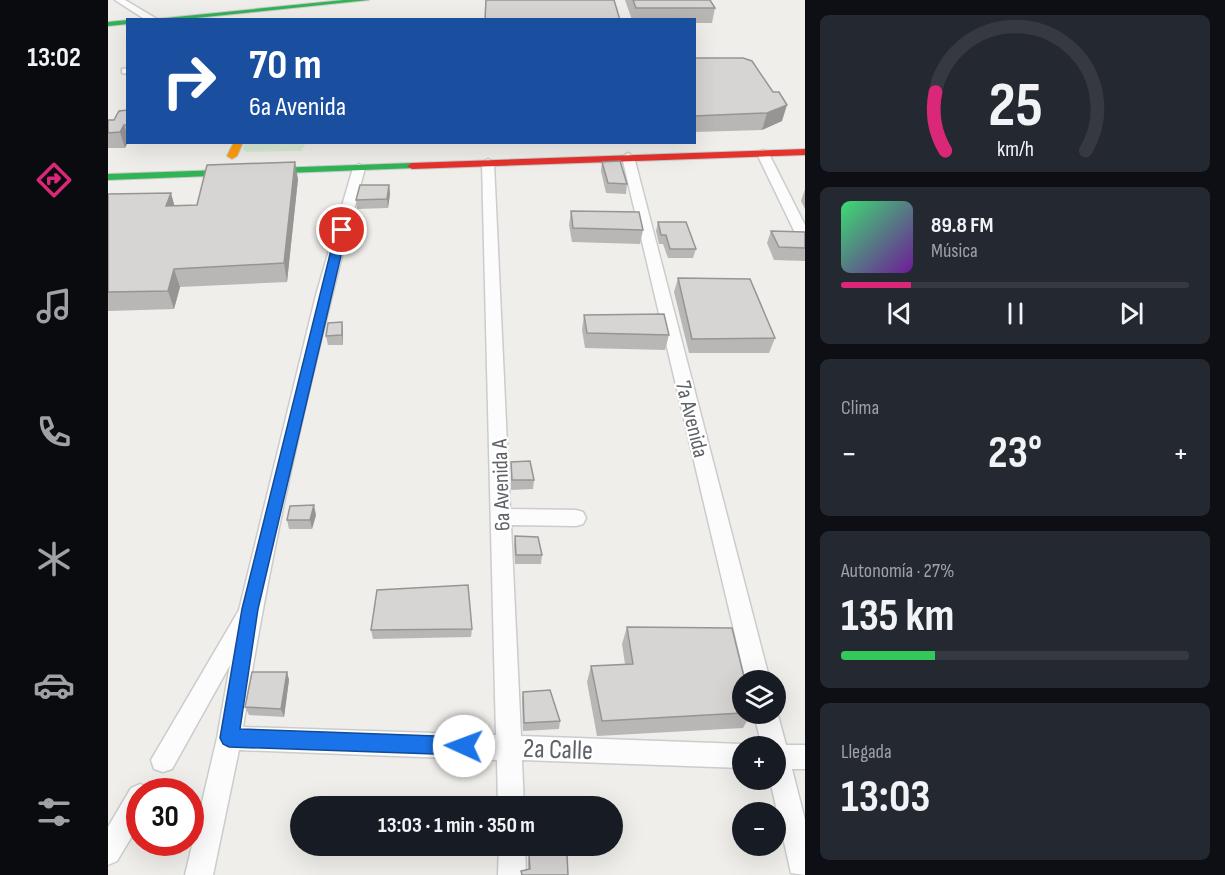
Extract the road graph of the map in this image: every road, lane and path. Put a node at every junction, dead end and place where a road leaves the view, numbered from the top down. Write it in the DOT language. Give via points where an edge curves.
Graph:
graph roads {
  1 [pos="119,0"];
  2 [pos="231,0"];
  3 [pos="326,0"];
  4 [pos="366,0"];
  5 [pos="304,4"];
  6 [pos="176,17"];
  7 [pos="149,18"];
  8 [pos="298,18"];
  9 [pos="126,22"];
  10 [pos="108,24"];
  11 [pos="805,140"];
  12 [pos="237,144"];
  13 [pos="687,144"];
  14 [pos="696,144"];
  15 [pos="452,152"];
  16 [pos="801,152"];
  17 [pos="339,154"];
  18 [pos="763,154"];
  19 [pos="628,157"];
  20 [pos="488,163"];
  21 [pos="359,168"];
  22 [pos="108,170"];
  23 [pos="108,177"];
  24 [pos="805,239"];
  25 [pos="502,517"];
  26 [pos="576,518"];
  27 [pos="250,609"];
  28 [pos="755,670"];
  29 [pos="229,738"];
  30 [pos="511,747"];
  31 [pos="732,756"];
  32 [pos="786,757"];
  33 [pos="805,758"];
  34 [pos="163,760"];
  35 [pos="784,790"];
  36 [pos="512,796"];
  37 [pos="126,820"];
  38 [pos="108,852"];
  39 [pos="512,856"];
  40 [pos="805,873"];
  41 [pos="200,875"];
  42 [pos="512,875"];
  1 -- 7 [label="street"];
  2 -- 5 [label="main road" via="229,6 234,7"];
  2 -- 6 [label="main road"];
  3 -- 5 [label="main road"];
  4 -- 5 [label="main road"];
  5 -- 6 [label="main road"];
  5 -- 8 [label="main road"];
  9 -- 10 [label="main road"];
  11 -- 14 [label="main road"];
  12 -- 22 [label="main road" via="224,164"];
  13 -- 15 [label="main road"];
  15 -- 17 [label="main road"];
  15 -- 21 [label="main road" via="372,159"];
  16 -- 18 [label="main road"];
  18 -- 19 [label="main road"];
  18 -- 24 [label="street"];
  19 -- 20 [label="main road"];
  19 -- 28 [label="street, 7a Avenida"];
  20 -- 21 [label="main road"];
  20 -- 25 [label="street, 6a Avenida A"];
  21 -- 23 [label="main road"];
  21 -- 27 [label="street" via="324,295"];
  25 -- 26 [label="street"];
  25 -- 30 [label="street, 6a Avenida A"];
  27 -- 29 [label="street"];
  27 -- 34 [label="street"];
  29 -- 30 [label="street, 2a Calle"];
  29 -- 41 [label="street"];
  30 -- 31 [label="street, 2a Calle"];
  30 -- 36 [label="street, 6a Avenida A"];
  32 -- 33 [label="street"];
  35 -- 40 [label="street"];
  37 -- 38 [label="street"];
  39 -- 42 [label="street"];
}
